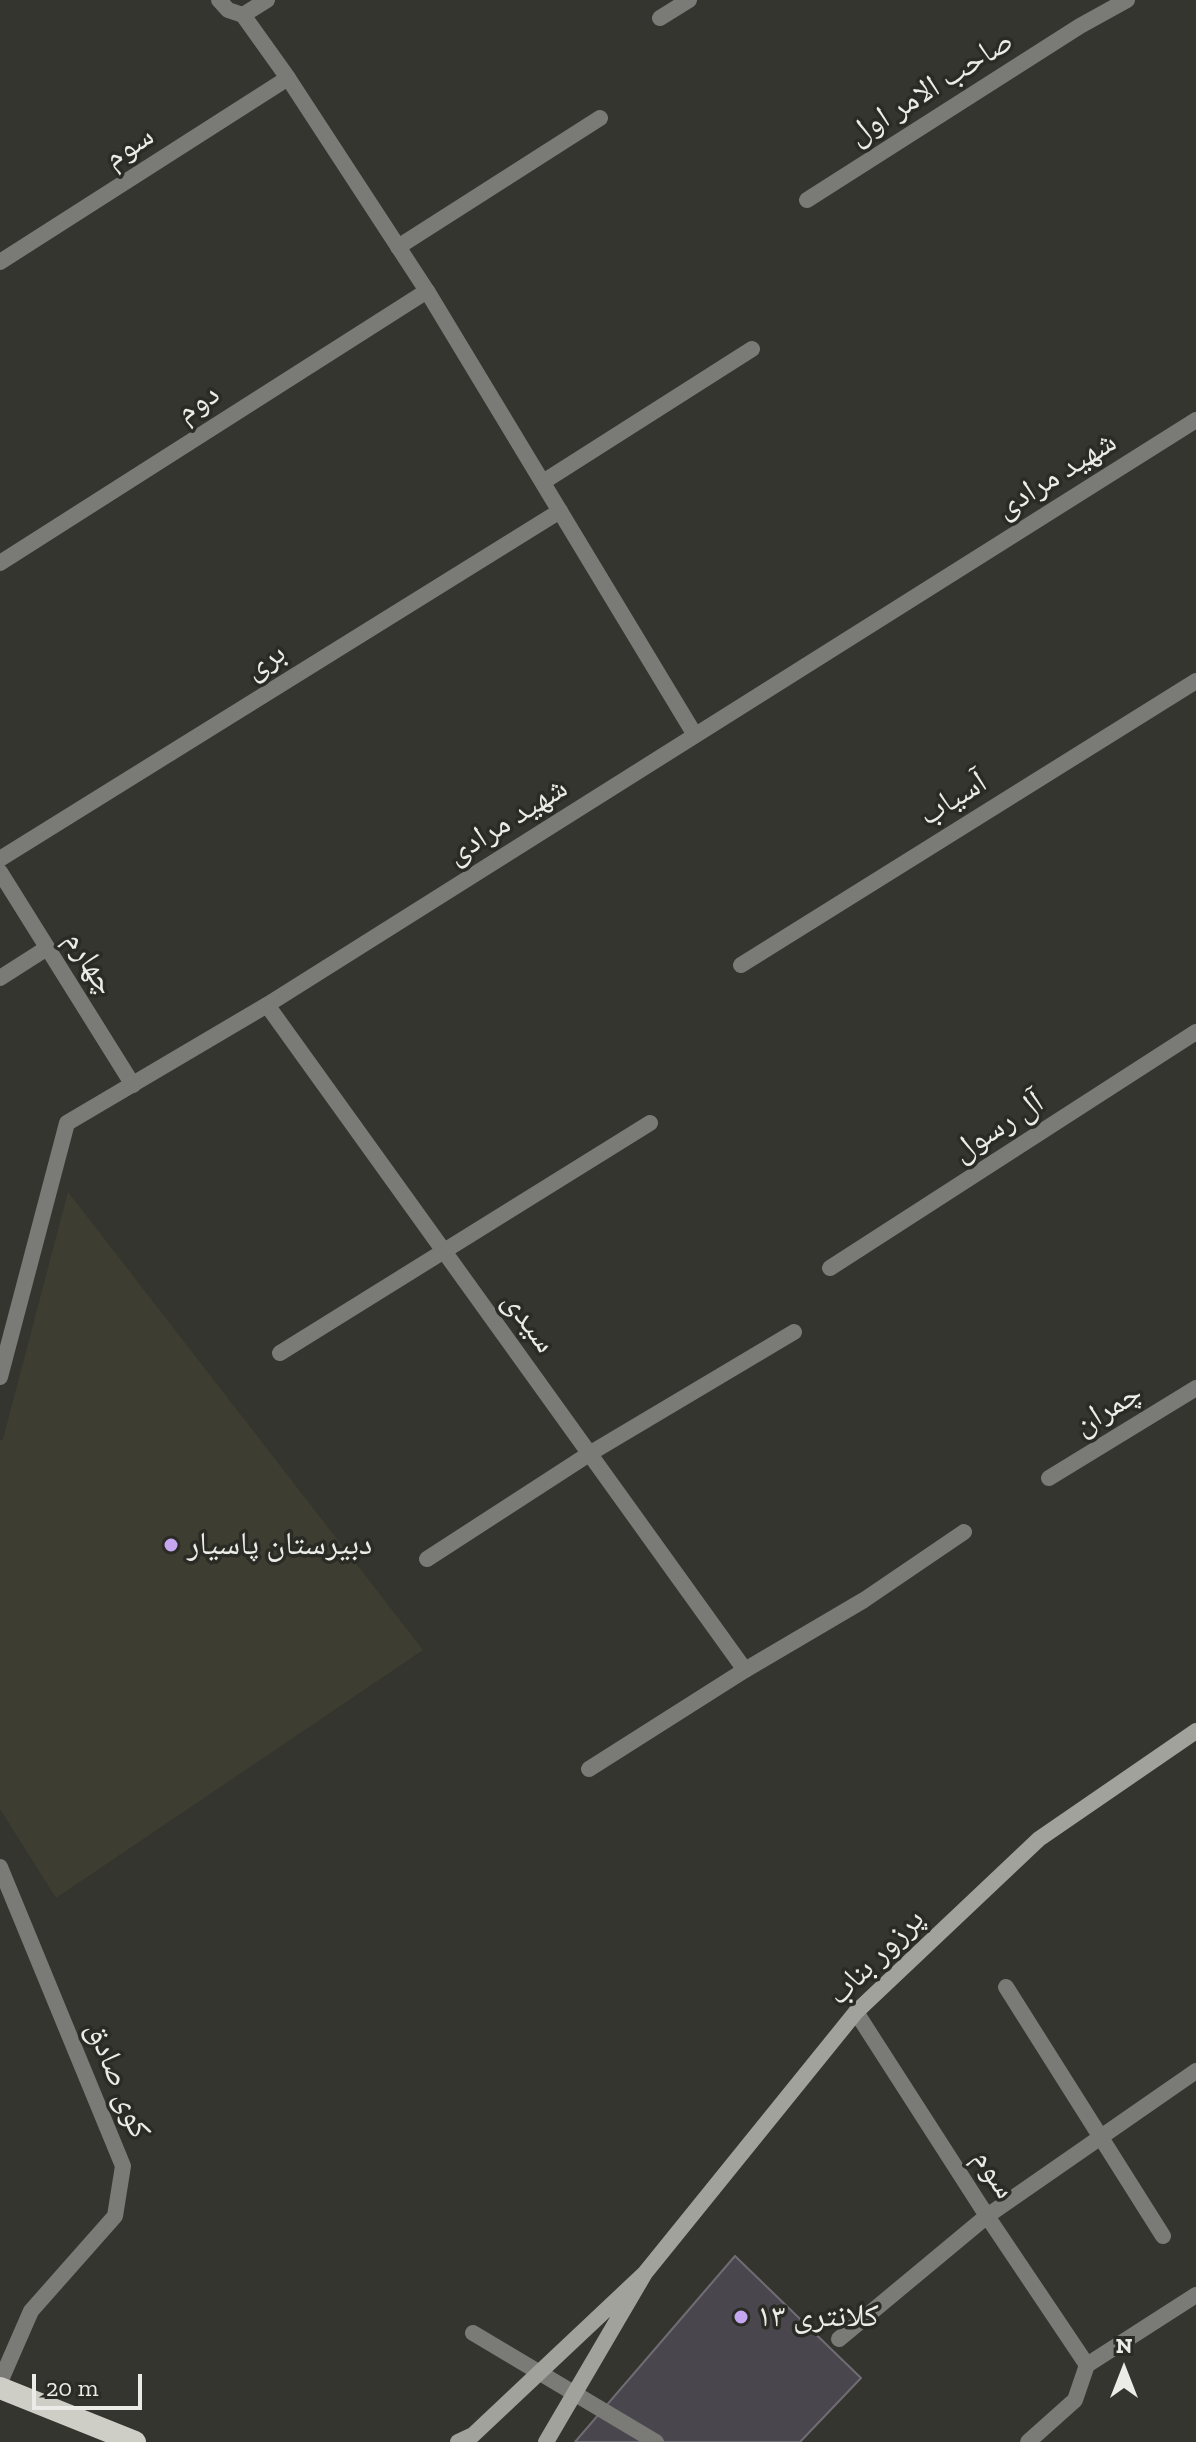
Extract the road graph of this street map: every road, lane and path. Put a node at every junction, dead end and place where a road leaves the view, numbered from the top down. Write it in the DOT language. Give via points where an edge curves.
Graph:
graph roads {
  1 [pos="219,0"];
  2 [pos="267,0"];
  3 [pos="689,0"];
  4 [pos="1127,0"];
  5 [pos="243,15"];
  6 [pos="660,18"];
  7 [pos="288,78"];
  8 [pos="600,118"];
  9 [pos="807,200"];
  10 [pos="398,247"];
  11 [pos="0,262"];
  12 [pos="427,291"];
  13 [pos="752,349"];
  14 [pos="1196,420"];
  15 [pos="543,482"];
  16 [pos="560,511"];
  17 [pos="0,563"];
  18 [pos="1196,681"];
  19 [pos="695,735"];
  20 [pos="0,859"];
  21 [pos="0,872"];
  22 [pos="47,948"];
  23 [pos="741,965"];
  24 [pos="0,978"];
  25 [pos="267,1005"];
  26 [pos="1196,1032"];
  27 [pos="133,1085"];
  28 [pos="650,1123"];
  29 [pos="443,1250"];
  30 [pos="830,1268"];
  31 [pos="794,1332"];
  32 [pos="280,1353"];
  33 [pos="0,1377"];
  34 [pos="1196,1388"];
  35 [pos="589,1454"];
  36 [pos="1049,1478"];
  37 [pos="964,1532"];
  38 [pos="427,1559"];
  39 [pos="745,1670"];
  40 [pos="1196,1731"];
  41 [pos="589,1769"];
  42 [pos="0,1867"];
  43 [pos="1006,1987"];
  44 [pos="856,2012"];
  45 [pos="1196,2071"];
  46 [pos="1099,2137"];
  47 [pos="987,2216"];
  48 [pos="1163,2236"];
  49 [pos="645,2273"];
  50 [pos="1196,2295"];
  51 [pos="473,2333"];
  52 [pos="839,2339"];
  53 [pos="1087,2365"];
  54 [pos="0,2385"];
  55 [pos="135,2442"];
  56 [pos="458,2442"];
  57 [pos="546,2442"];
  58 [pos="656,2442"];
  59 [pos="1028,2442"];
  1 -- 5 [label="street"];
  2 -- 5 [label="street"];
  3 -- 6 [label="street"];
  4 -- 9 [label="street, صاحب الامر اول"];
  5 -- 7 [label="street"];
  7 -- 10 [label="street"];
  7 -- 11 [label="street, سوم"];
  8 -- 10 [label="street"];
  10 -- 12 [label="street"];
  12 -- 15 [label="street"];
  12 -- 17 [label="street, دوم"];
  13 -- 15 [label="street"];
  14 -- 19 [label="street, شهید مرادی"];
  15 -- 16 [label="street"];
  16 -- 19 [label="street"];
  16 -- 20 [label="street, بری"];
  18 -- 23 [label="street, آسیاب"];
  19 -- 25 [label="street, شهید مرادی"];
  21 -- 22 [label="street, چهارم"];
  22 -- 24 [label="street"];
  22 -- 27 [label="street, چهارم"];
  25 -- 27 [label="street, شهید مرادی"];
  25 -- 29 [label="street, سیدی"];
  26 -- 30 [label="street, آل رسول"];
  27 -- 33 [label="street, شهید مرادی" via="67,1123"];
  28 -- 29 [label="street"];
  29 -- 32 [label="street"];
  29 -- 35 [label="street, سیدی"];
  31 -- 35 [label="street"];
  34 -- 36 [label="street, چمران"];
  35 -- 38 [label="street"];
  35 -- 39 [label="street, سیدی"];
  37 -- 39 [label="street" via="864,1600"];
  39 -- 41 [label="street"];
  40 -- 44 [label="main road, پرزور بناب" via="1039,1839"];
  42 -- 54 [label="street, کوی صادق" via="123,2166 115,2216 31,2311"];
  43 -- 46 [label="street"];
  44 -- 47 [label="street, سوم"];
  44 -- 49 [label="main road, پرزور بناب"];
  45 -- 46 [label="street"];
  46 -- 47 [label="street"];
  46 -- 48 [label="street"];
  47 -- 52 [label="street"];
  47 -- 53 [label="street, سوم"];
  49 -- 56 [label="main road" via="473,2435"];
  49 -- 57 [label="main road"];
  50 -- 53 [label="street"];
  51 -- 58 [label="street"];
  53 -- 59 [label="street" via="1075,2400"];
  54 -- 55 [label="highway"];
}
